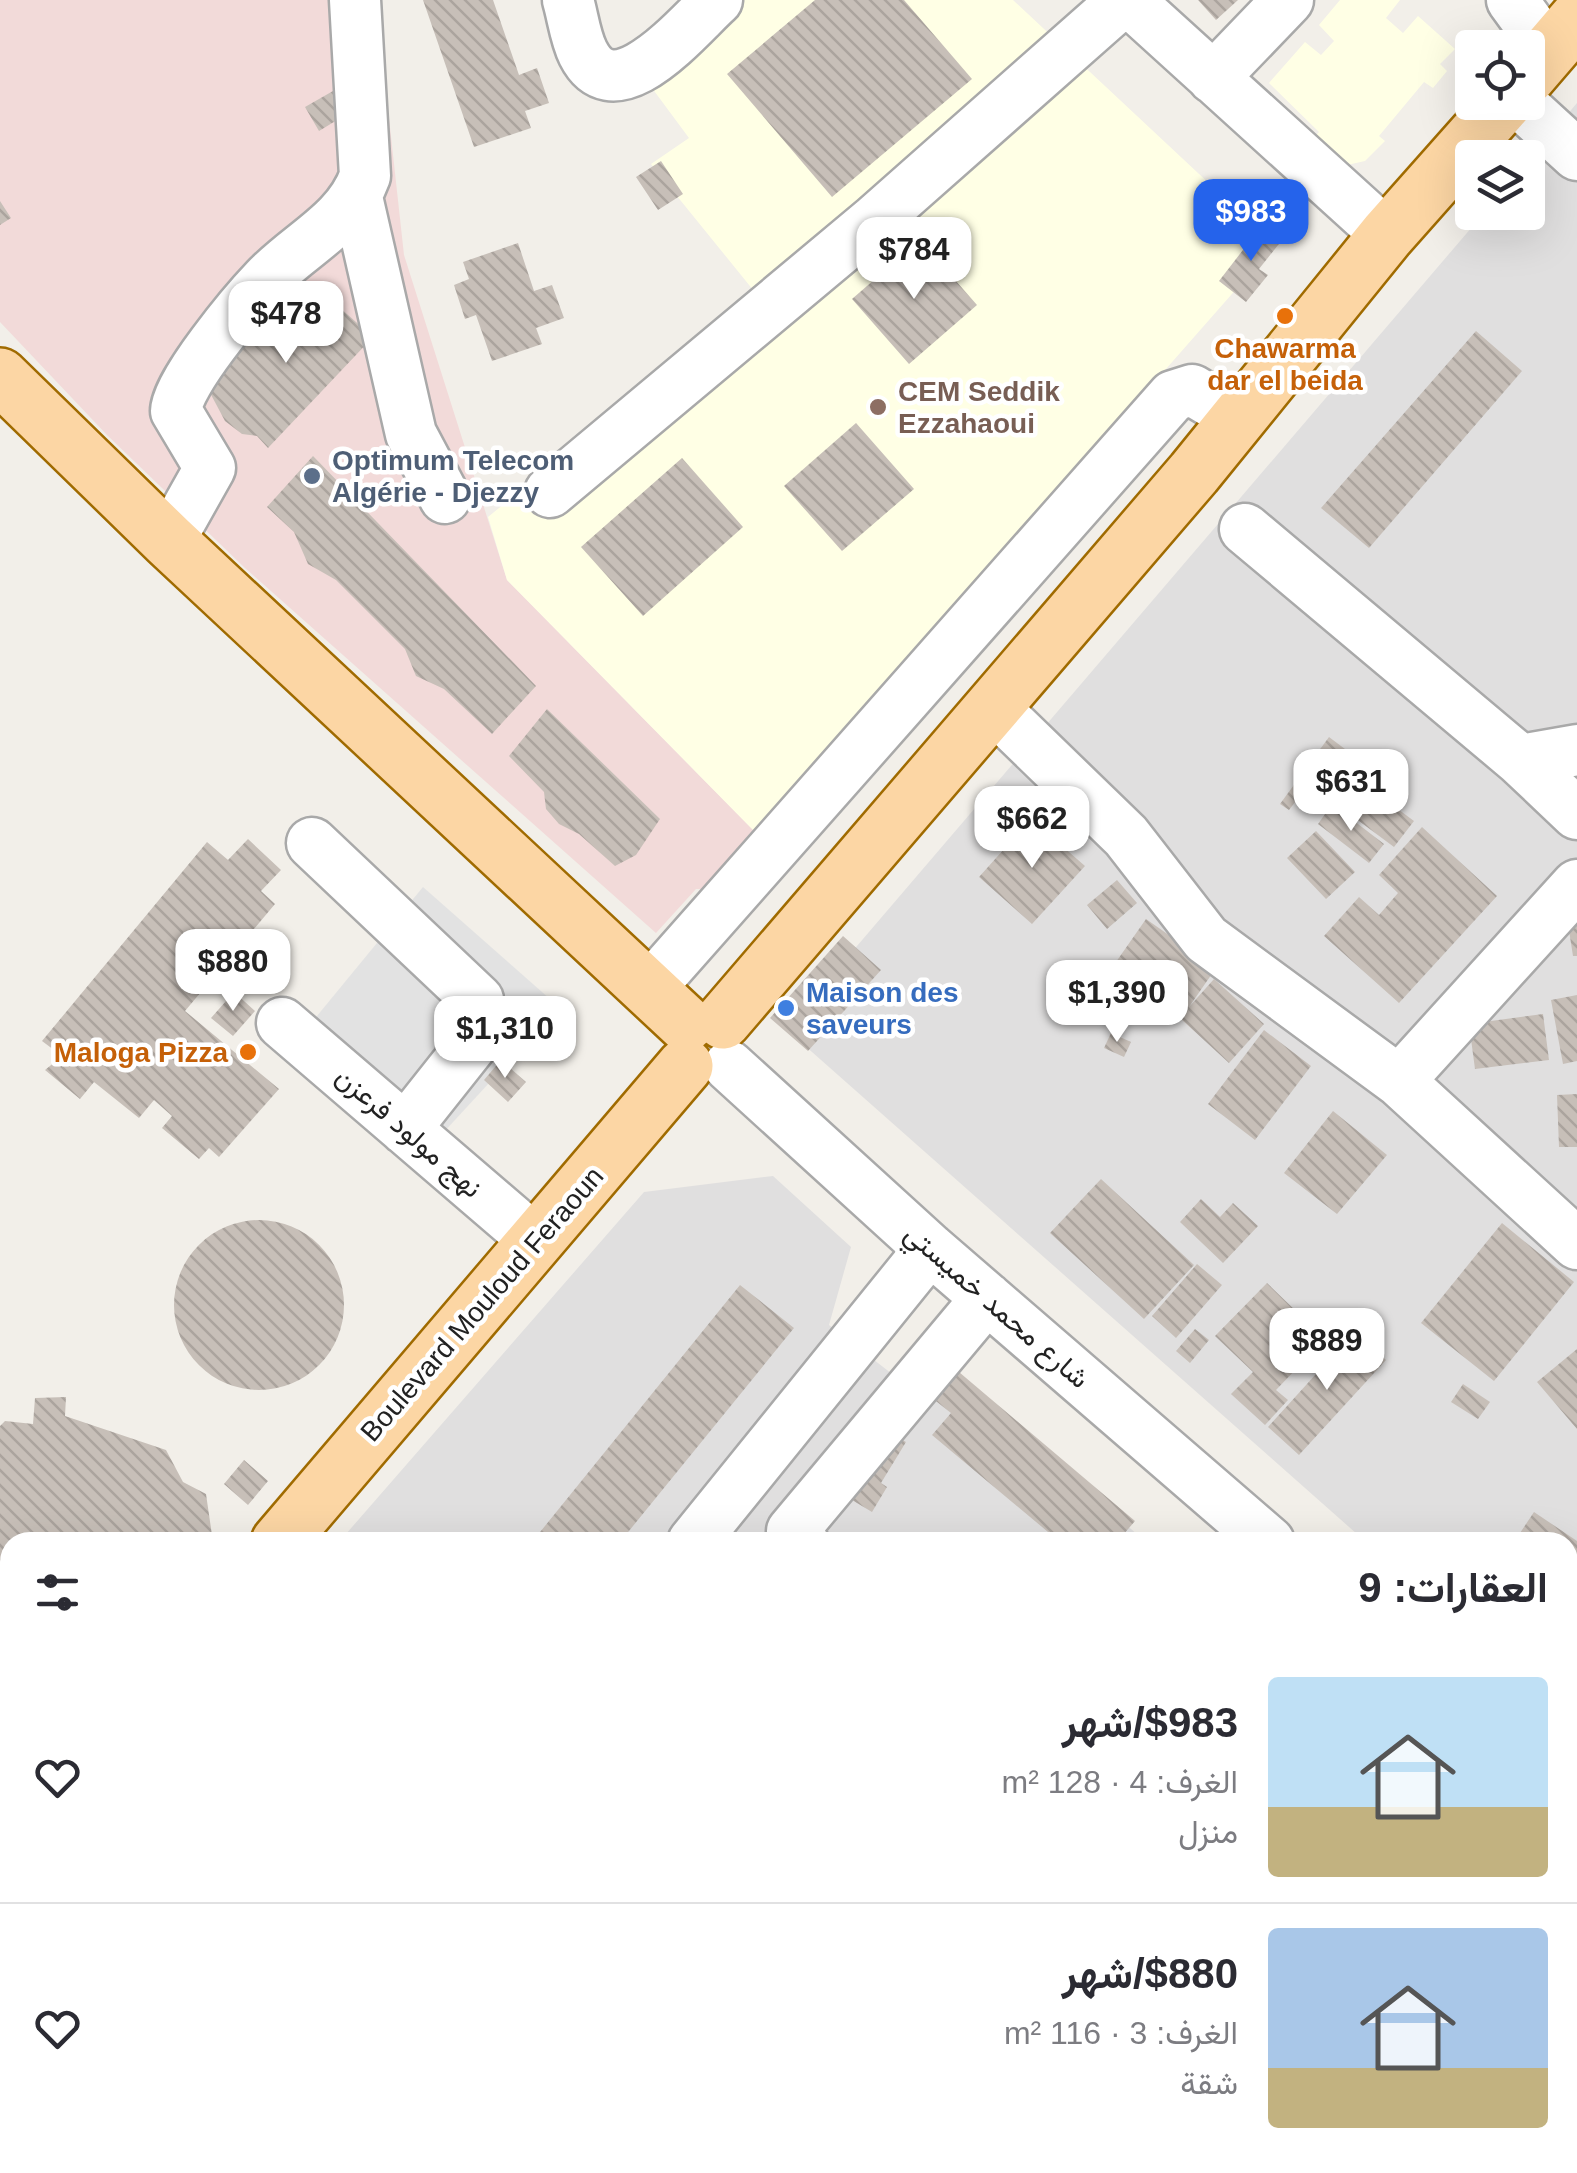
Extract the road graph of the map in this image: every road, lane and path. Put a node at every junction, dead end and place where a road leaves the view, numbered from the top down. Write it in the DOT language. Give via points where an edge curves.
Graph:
graph roads {
  1 [pos="355,0"];
  2 [pos="568,0"];
  3 [pos="717,0"];
  4 [pos="1126,0"];
  5 [pos="1288,0"];
  6 [pos="1512,0"];
  7 [pos="1551,49"];
  8 [pos="1214,78"];
  9 [pos="1489,120"];
  10 [pos="1539,120"];
  11 [pos="1577,155"];
  12 [pos="357,197"];
  13 [pos="1387,235"];
  14 [pos="0,376"];
  15 [pos="1238,418"];
  16 [pos="550,492"];
  17 [pos="444,498"];
  18 [pos="1245,529"];
  19 [pos="168,541"];
  20 [pos="994,707"];
  21 [pos="1577,750"];
  22 [pos="1520,760"];
  23 [pos="1577,814"];
  24 [pos="312,844"];
  25 [pos="1577,885"];
  26 [pos="282,1023"];
  27 [pos="695,1033"];
  28 [pos="1399,1081"];
  29 [pos="405,1129"];
  30 [pos="536,1242"];
  31 [pos="1577,1244"];
  32 [pos="930,1249"];
  33 [pos="986,1298"];
  34 [pos="288,1532"];
  35 [pos="701,1532"];
  36 [pos="793,1532"];
  37 [pos="1256,1532"];
  1 -- 12 [label="street" via="365,176"];
  2 -- 3 [label="street" via="584,54 600,73 620,77 647,64"];
  4 -- 8 [label="street"];
  4 -- 16 [label="street"];
  5 -- 8 [label="street"];
  6 -- 7 [label="street"];
  8 -- 13 [label="street"];
  9 -- 13 [label="main road, Boulevard Mouloud Feraoun"];
  10 -- 11 [label="street"];
  12 -- 17 [label="street" via="411,434"];
  12 -- 19 [label="street" via="266,280 183,387 176,411 210,468"];
  13 -- 15 [label="main road, Boulevard Mouloud Feraoun"];
  14 -- 19 [label="main road"];
  15 -- 20 [label="main road, Boulevard Mouloud Feraoun"];
  15 -- 27 [label="street" via="1192,390 1173,396"];
  18 -- 22 [label="street"];
  19 -- 27 [label="main road"];
  20 -- 27 [label="main road, Boulevard Mouloud Feraoun"];
  20 -- 28 [label="street" via="1126,836 1206,939"];
  21 -- 22 [label="street"];
  22 -- 23 [label="street"];
  24 -- 29 [label="street" via="478,1000 478,1037"];
  25 -- 28 [label="street"];
  26 -- 29 [label="street, نهج مولود فرعزن"];
  27 -- 30 [label="main road, Boulevard Mouloud Feraoun"];
  27 -- 32 [label="street, شارع محمد خميستي"];
  28 -- 31 [label="street"];
  29 -- 30 [label="street, نهج مولود فرعزن"];
  30 -- 34 [label="main road, Boulevard Mouloud Feraoun"];
  32 -- 33 [label="street, شارع محمد خميستي"];
  32 -- 35 [label="street"];
  33 -- 36 [label="street"];
  33 -- 37 [label="street, شارع محمد خميستي"];
}
